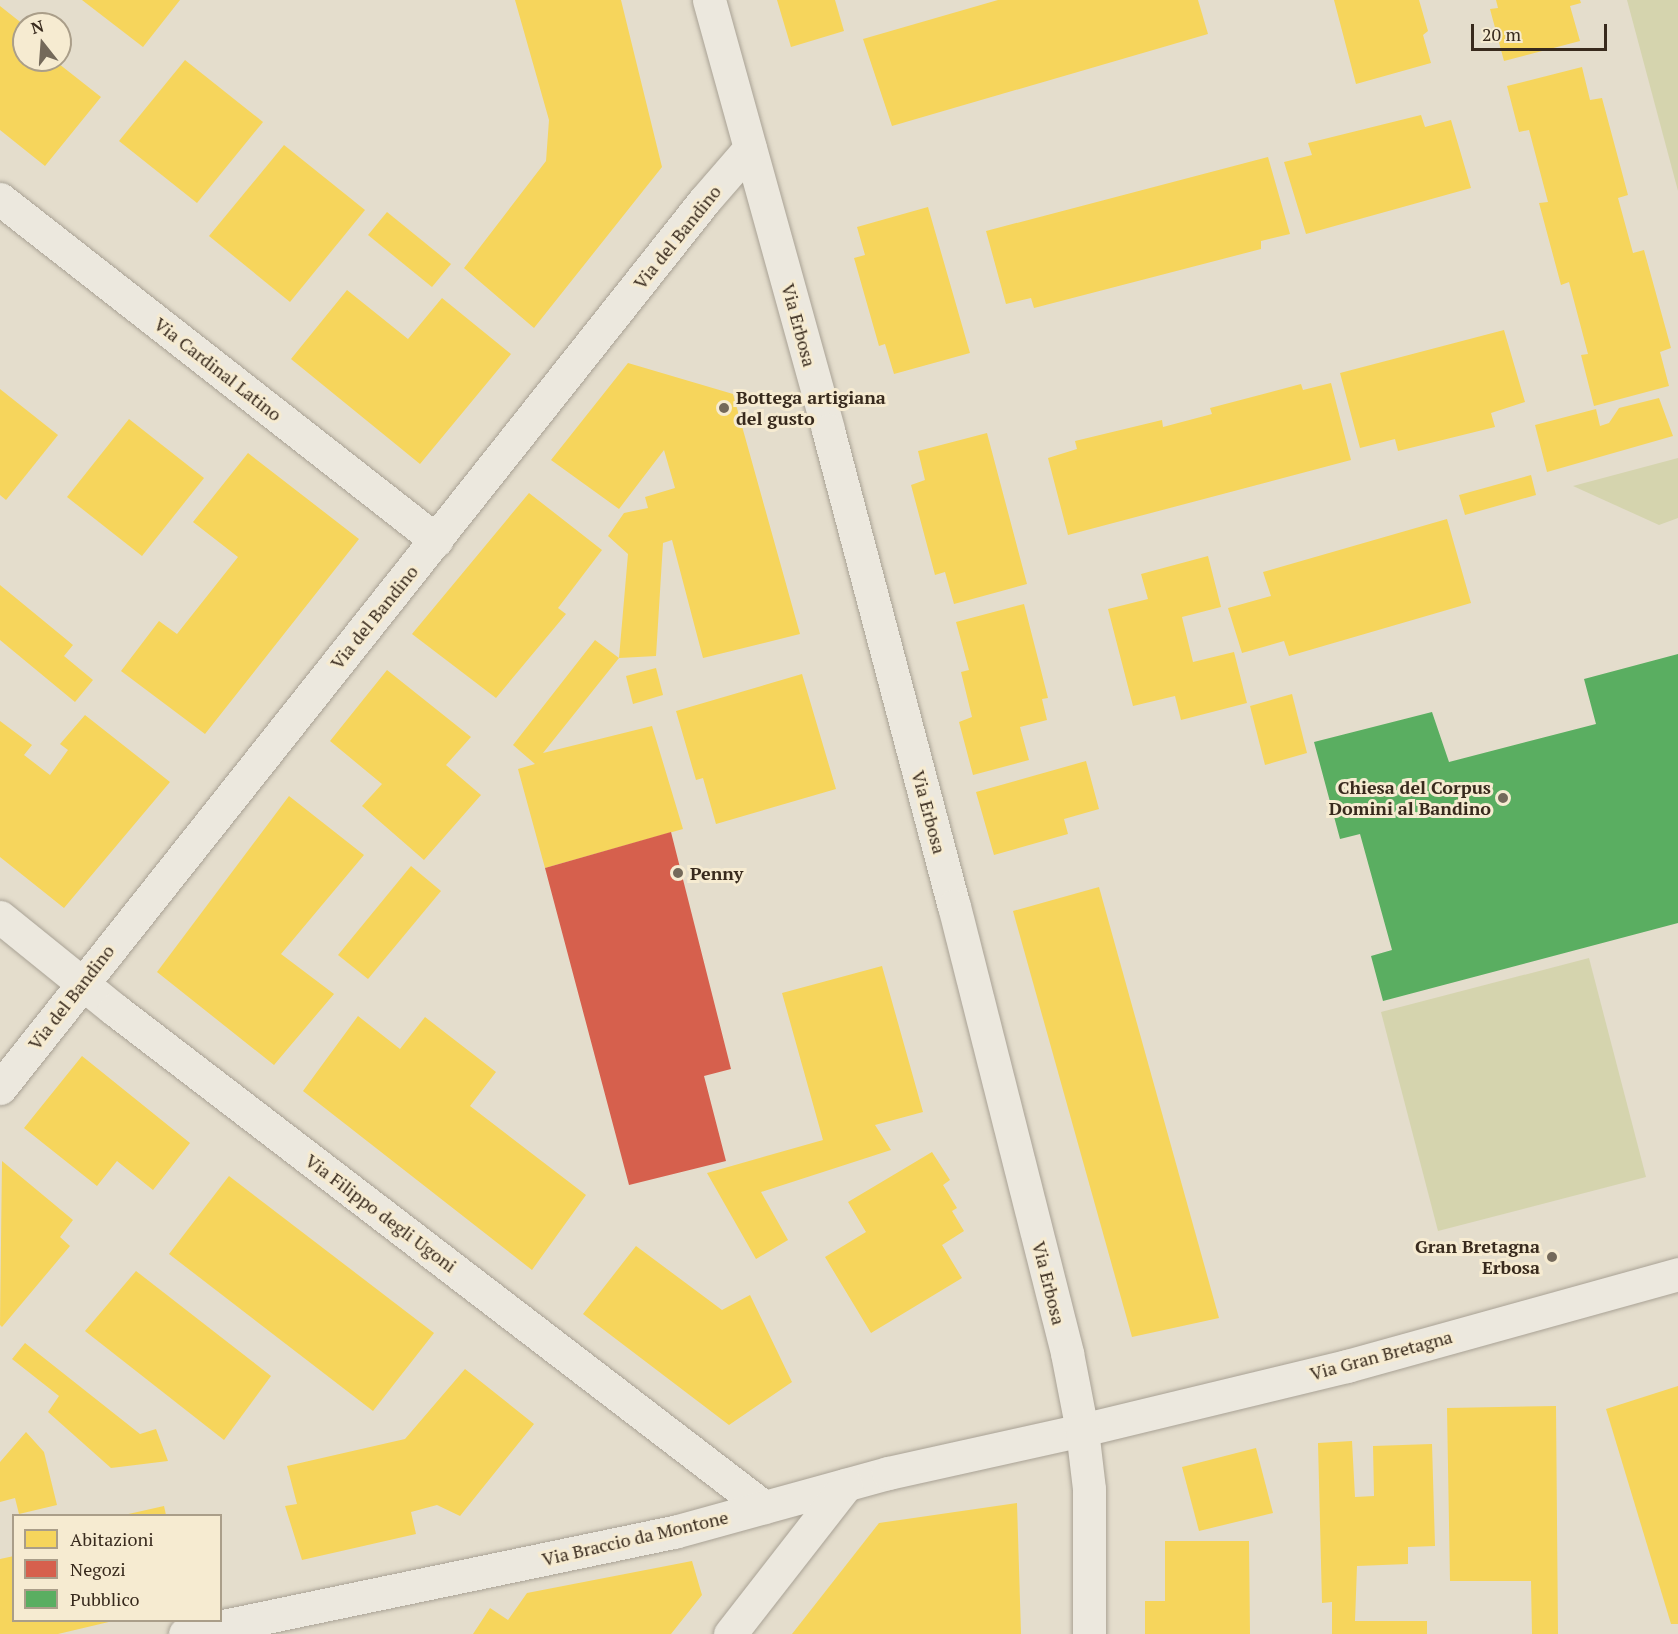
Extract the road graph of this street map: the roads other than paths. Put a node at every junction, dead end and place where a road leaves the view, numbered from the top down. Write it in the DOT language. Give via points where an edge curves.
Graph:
graph roads {
  1 [pos="709,0"];
  2 [pos="750,148"];
  3 [pos="0,199"];
  4 [pos="436,540"];
  5 [pos="0,917"];
  6 [pos="81,983"];
  7 [pos="0,1088"];
  8 [pos="1678,1274"];
  9 [pos="1082,1430"];
  10 [pos="846,1485"];
  11 [pos="764,1507"];
  12 [pos="185,1634"];
  13 [pos="730,1634"];
  14 [pos="1089,1634"];
  1 -- 2 [label="street, Via Erbosa"];
  2 -- 4 [label="street, Via del Bandino"];
  2 -- 9 [label="street, Via Erbosa" via="954,906 1067,1353"];
  3 -- 4 [label="street, Via Cardinal Latino"];
  4 -- 6 [label="street, Via del Bandino"];
  5 -- 6 [label="street, Via Filippo degli Ugoni"];
  6 -- 7 [label="street, Via del Bandino"];
  6 -- 11 [label="street, Via Filippo degli Ugoni"];
  8 -- 9 [label="street, Via Gran Bretagna" via="1347,1366"];
  9 -- 10 [label="street, Via Braccio da Montone"];
  9 -- 14 [label="street, Via Erbosa" via="1089,1489"];
  10 -- 11 [label="street, Via Braccio da Montone"];
  10 -- 13 [label="street"];
  11 -- 12 [label="street, Via Braccio da Montone" via="674,1532"];
}
